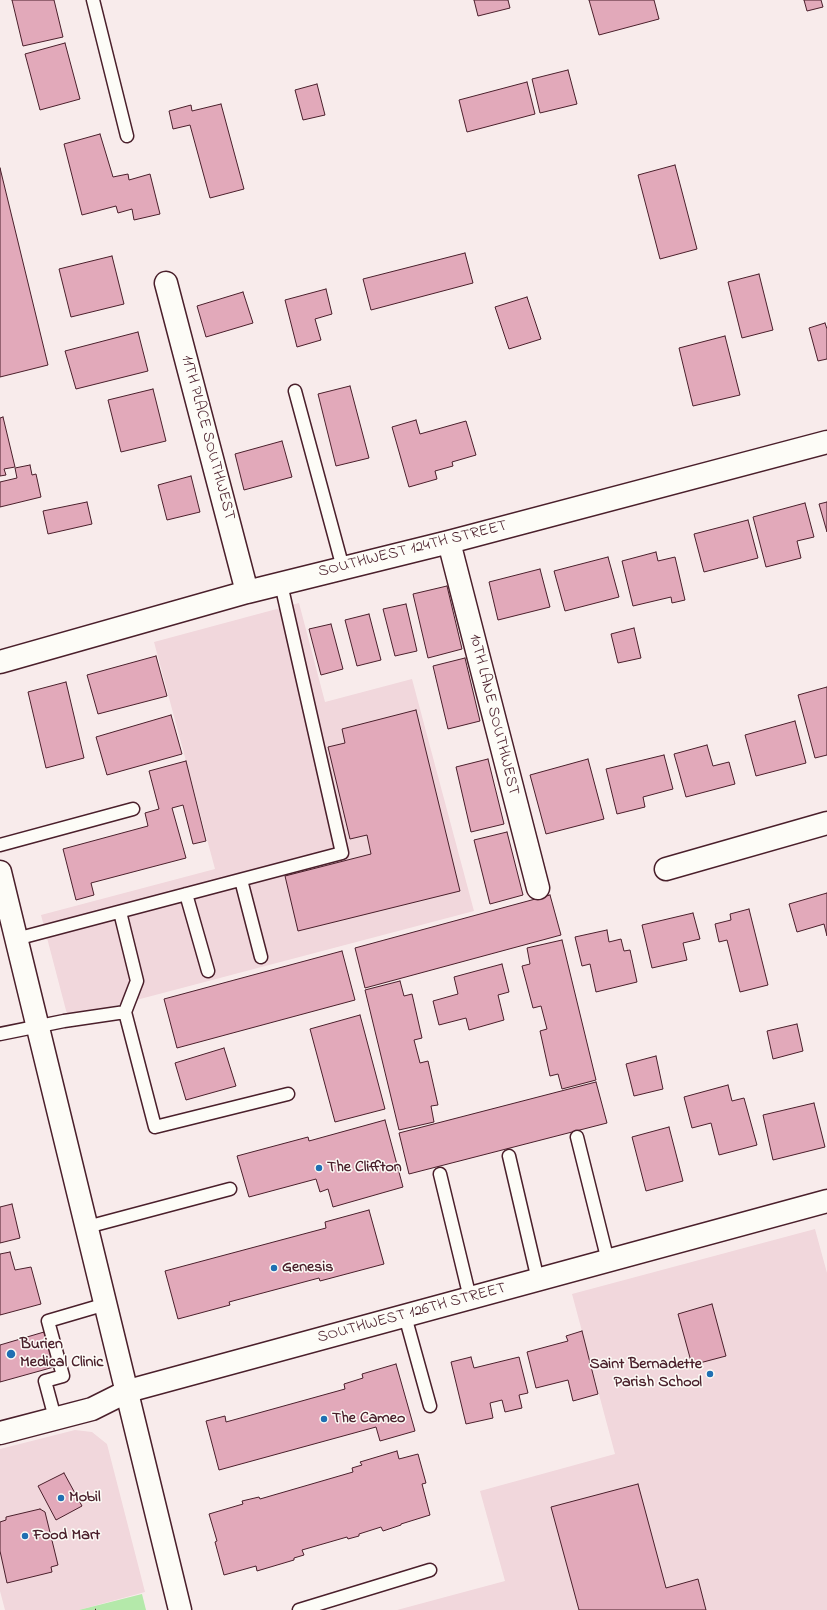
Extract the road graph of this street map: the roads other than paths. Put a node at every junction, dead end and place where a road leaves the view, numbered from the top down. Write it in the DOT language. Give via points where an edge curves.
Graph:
graph roads {
  1 [pos="93,0"];
  2 [pos="127,136"];
  3 [pos="166,283"];
  4 [pos="295,391"];
  5 [pos="827,442"];
  6 [pos="449,542"];
  7 [pos="343,568"];
  8 [pos="281,584"];
  9 [pos="247,592"];
  10 [pos="0,662"];
  11 [pos="133,809"];
  12 [pos="827,823"];
  13 [pos="0,844"];
  14 [pos="666,869"];
  15 [pos="0,874"];
  16 [pos="241,880"];
  17 [pos="538,888"];
  18 [pos="186,894"];
  19 [pos="120,912"];
  20 [pos="16,939"];
  21 [pos="261,957"];
  22 [pos="208,971"];
  23 [pos="125,1012"];
  24 [pos="38,1027"];
  25 [pos="0,1034"];
  26 [pos="288,1094"];
  27 [pos="576,1137"];
  28 [pos="510,1156"];
  29 [pos="440,1174"];
  30 [pos="230,1189"];
  31 [pos="827,1201"];
  32 [pos="87,1227"];
  33 [pos="608,1261"];
  34 [pos="538,1280"];
  35 [pos="470,1298"];
  36 [pos="106,1304"];
  37 [pos="405,1316"];
  38 [pos="128,1391"];
  39 [pos="430,1406"];
  40 [pos="55,1418"];
  41 [pos="0,1433"];
  42 [pos="430,1570"];
  43 [pos="180,1610"];
  44 [pos="299,1610"];
  1 -- 2 [label="lane"];
  3 -- 9 [label="street, 11TH PLACE SOUTHWEST"];
  4 -- 7 [label="lane"];
  5 -- 6 [label="street, SOUTHWEST 124TH STREET"];
  6 -- 7 [label="street, SOUTHWEST 124TH STREET"];
  6 -- 17 [label="street, 10TH LANE SOUTHWEST"];
  7 -- 8 [label="street, SOUTHWEST 124TH STREET"];
  8 -- 9 [label="street, SOUTHWEST 124TH STREET"];
  8 -- 16 [label="lane" via="342,853"];
  9 -- 10 [label="street, SOUTHWEST 124TH STREET"];
  11 -- 13 [label="lane"];
  12 -- 14 [label="street"];
  15 -- 20 [label="street"];
  16 -- 18 [label="lane"];
  16 -- 21 [label="lane"];
  18 -- 19 [label="lane"];
  18 -- 22 [label="lane"];
  19 -- 20 [label="lane"];
  19 -- 23 [label="lane" via="137,981"];
  20 -- 24 [label="street"];
  23 -- 24 [label="lane"];
  23 -- 26 [label="lane" via="155,1127"];
  24 -- 25 [label="lane"];
  24 -- 32 [label="street"];
  27 -- 33 [label="lane"];
  28 -- 34 [label="lane"];
  29 -- 35 [label="lane"];
  30 -- 32 [label="lane"];
  31 -- 33 [label="street, SOUTHWEST 126TH STREET"];
  32 -- 36 [label="street"];
  33 -- 34 [label="street, SOUTHWEST 126TH STREET"];
  34 -- 35 [label="street, SOUTHWEST 126TH STREET"];
  35 -- 37 [label="street, SOUTHWEST 126TH STREET"];
  36 -- 38 [label="street"];
  36 -- 40 [label="lane" via="48,1321 64,1376 45,1381"];
  37 -- 38 [label="street, SOUTHWEST 126TH STREET"];
  37 -- 39 [label="lane"];
  38 -- 40 [label="street, SOUTHWEST 126TH STREET" via="92,1409"];
  38 -- 43 [label="street"];
  40 -- 41 [label="street, SOUTHWEST 126TH STREET"];
  42 -- 44 [label="lane"];
}
